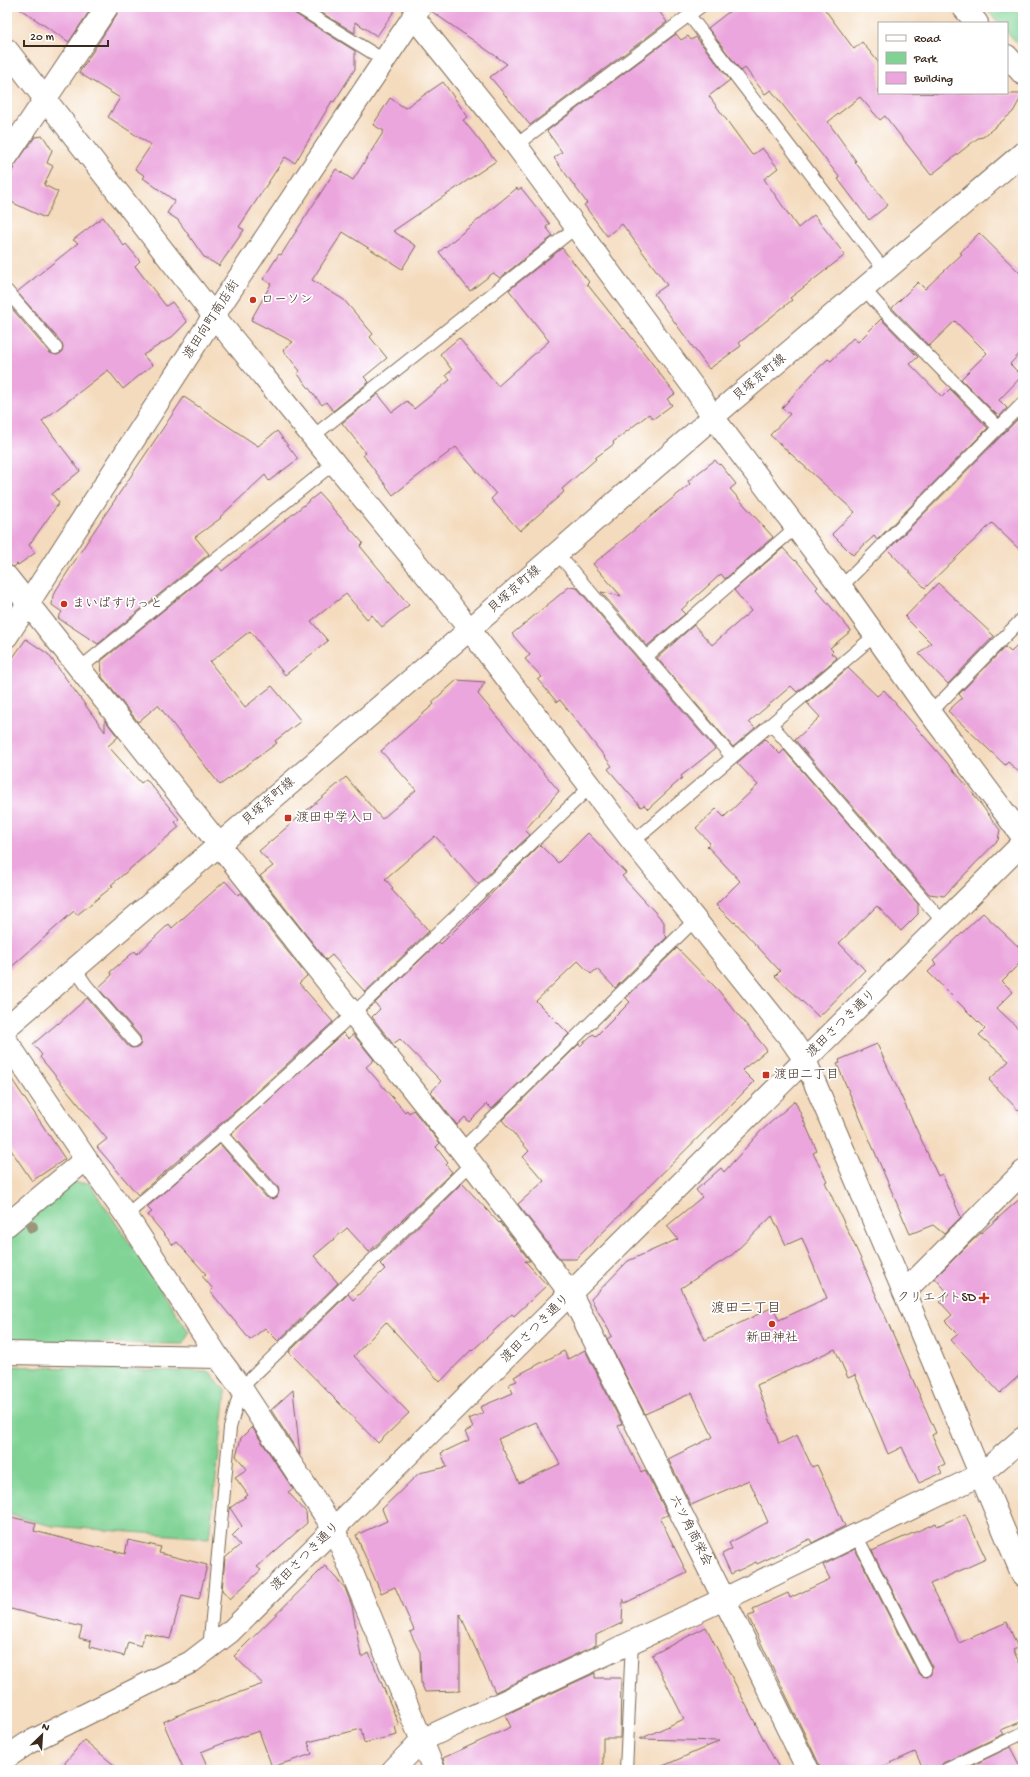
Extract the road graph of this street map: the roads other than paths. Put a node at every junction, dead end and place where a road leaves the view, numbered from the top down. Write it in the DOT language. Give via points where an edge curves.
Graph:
graph roads {
  1 [pos="107,7"];
  2 [pos="298,7"];
  3 [pos="700,7"];
  4 [pos="963,7"];
  5 [pos="417,12"];
  6 [pos="689,15"];
  7 [pos="976,22"];
  8 [pos="7,50"];
  9 [pos="1008,57"];
  10 [pos="384,60"];
  11 [pos="1023,74"];
  12 [pos="46,100"];
  13 [pos="516,145"];
  14 [pos="7,156"];
  15 [pos="1022,156"];
  16 [pos="575,228"];
  17 [pos="885,271"];
  18 [pos="864,289"];
  19 [pos="7,291"];
  20 [pos="214,316"];
  21 [pos="56,348"];
  22 [pos="1023,404"];
  23 [pos="713,417"];
  24 [pos="999,428"];
  25 [pos="312,437"];
  26 [pos="334,463"];
  27 [pos="795,528"];
  28 [pos="557,553"];
  29 [pos="7,577"];
  30 [pos="841,587"];
  31 [pos="28,604"];
  32 [pos="1023,618"];
  33 [pos="469,630"];
  34 [pos="7,636"];
  35 [pos="874,636"];
  36 [pos="646,657"];
  37 [pos="79,669"];
  38 [pos="930,713"];
  39 [pos="771,724"];
  40 [pos="732,757"];
  41 [pos="591,786"];
  42 [pos="1023,837"];
  43 [pos="633,842"];
  44 [pos="1023,843"];
  45 [pos="218,846"];
  46 [pos="696,919"];
  47 [pos="944,923"];
  48 [pos="75,969"];
  49 [pos="353,1015"];
  50 [pos="7,1027"];
  51 [pos="134,1041"];
  52 [pos="7,1042"];
  53 [pos="805,1060"];
  54 [pos="221,1134"];
  55 [pos="466,1157"];
  56 [pos="86,1159"];
  57 [pos="1023,1172"];
  58 [pos="272,1192"];
  59 [pos="126,1215"];
  60 [pos="7,1225"];
  61 [pos="904,1292"];
  62 [pos="571,1294"];
  63 [pos="7,1353"];
  64 [pos="218,1357"];
  65 [pos="241,1388"];
  66 [pos="1023,1438"];
  67 [pos="980,1475"];
  68 [pos="334,1529"];
  69 [pos="856,1535"];
  70 [pos="1023,1576"];
  71 [pos="724,1599"];
  72 [pos="632,1642"];
  73 [pos="209,1650"];
  74 [pos="925,1670"];
  75 [pos="1023,1733"];
  76 [pos="422,1740"];
  77 [pos="7,1757"];
  78 [pos="393,1770"];
  79 [pos="434,1770"];
  80 [pos="626,1770"];
  81 [pos="808,1770"];
  82 [pos="946,1770"];
  1 -- 12 [label="street"];
  2 -- 10 [label="lane"];
  3 -- 6 [label="lane"];
  4 -- 7 [label="street"];
  5 -- 10 [label="street, 渡田向町商店街"];
  5 -- 13 [label="street"];
  6 -- 13 [label="lane"];
  6 -- 17 [label="lane"];
  8 -- 12 [label="street"];
  9 -- 11 [label="street"];
  10 -- 20 [label="street, 渡田向町商店街"];
  12 -- 14 [label="street"];
  12 -- 20 [label="street"];
  13 -- 16 [label="street"];
  15 -- 17 [label="street, 貝塚京町線"];
  16 -- 23 [label="street"];
  16 -- 25 [label="lane"];
  17 -- 18 [label="street, 貝塚京町線"];
  18 -- 23 [label="street, 貝塚京町線"];
  18 -- 24 [label="lane"];
  19 -- 21 [label="lane"];
  20 -- 25 [label="street"];
  20 -- 31 [label="street, 渡田向町商店街"];
  22 -- 24 [label="lane"];
  23 -- 27 [label="street"];
  23 -- 28 [label="street, 貝塚京町線"];
  24 -- 30 [label="lane"];
  25 -- 26 [label="street"];
  26 -- 33 [label="street"];
  26 -- 37 [label="lane"];
  27 -- 30 [label="street"];
  27 -- 36 [label="lane"];
  28 -- 33 [label="street, 貝塚京町線"];
  28 -- 36 [label="lane"];
  29 -- 31 [label="street, 六ツ角商栄会"];
  30 -- 35 [label="street"];
  31 -- 34 [label="street, 渡田向町商店街"];
  31 -- 37 [label="street, 六ツ角商栄会"];
  32 -- 38 [label="lane"];
  33 -- 41 [label="street"];
  33 -- 45 [label="street, 貝塚京町線"];
  35 -- 38 [label="street"];
  35 -- 39 [label="lane"];
  36 -- 40 [label="lane"];
  37 -- 45 [label="street, 六ツ角商栄会"];
  38 -- 42 [label="street"];
  39 -- 40 [label="lane"];
  39 -- 47 [label="lane"];
  40 -- 43 [label="lane"];
  41 -- 43 [label="street"];
  41 -- 49 [label="lane"];
  43 -- 46 [label="street"];
  44 -- 47 [label="street, 渡田さつき通り"];
  45 -- 48 [label="street, 貝塚京町線"];
  45 -- 49 [label="street, 六ツ角商栄会"];
  46 -- 53 [label="street"];
  46 -- 55 [label="lane"];
  47 -- 53 [label="street, 渡田さつき通り"];
  48 -- 50 [label="street, 貝塚京町線"];
  48 -- 51 [label="lane"];
  49 -- 54 [label="lane"];
  49 -- 55 [label="street, 六ツ角商栄会"];
  52 -- 56 [label="street"];
  53 -- 61 [label="street"];
  53 -- 62 [label="street, 渡田さつき通り"];
  54 -- 58 [label="lane"];
  54 -- 59 [label="lane"];
  55 -- 62 [label="street, 六ツ角商栄会"];
  55 -- 65 [label="lane"];
  56 -- 59 [label="street"];
  56 -- 60 [label="street"];
  57 -- 61 [label="street"];
  59 -- 64 [label="street"];
  61 -- 67 [label="street"];
  62 -- 68 [label="street, 渡田さつき通り"];
  62 -- 71 [label="street, 六ツ角商栄会"];
  63 -- 64 [label="street"];
  64 -- 65 [label="street"];
  65 -- 68 [label="street"];
  65 -- 73 [label="lane" via="230,1428"];
  66 -- 67 [label="street"];
  67 -- 69 [label="street"];
  67 -- 70 [label="street"];
  68 -- 73 [label="street, 渡田さつき通り"];
  68 -- 76 [label="street"];
  69 -- 71 [label="street"];
  69 -- 74 [label="lane"];
  71 -- 72 [label="street"];
  71 -- 81 [label="street, 六ツ角商栄会"];
  72 -- 76 [label="street"];
  72 -- 80 [label="lane"];
  73 -- 77 [label="street, 渡田さつき通り" via="184,1666 28,1743"];
  75 -- 82 [label="lane"];
  76 -- 78 [label="street"];
  76 -- 79 [label="street"];
}
